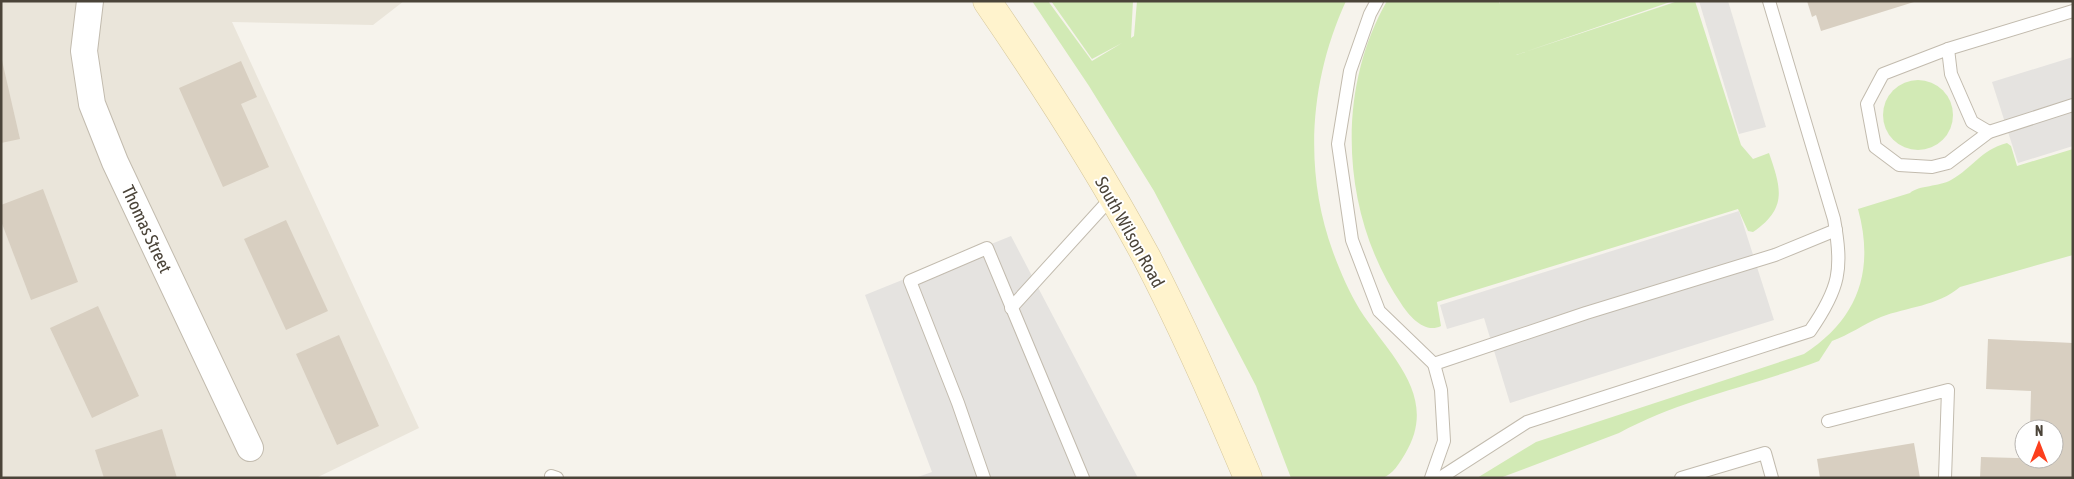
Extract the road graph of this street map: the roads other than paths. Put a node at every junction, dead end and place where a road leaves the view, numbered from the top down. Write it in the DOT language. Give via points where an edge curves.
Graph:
graph roads {
  1 [pos="90,1"];
  2 [pos="987,1"];
  3 [pos="1377,1"];
  4 [pos="1768,1"];
  5 [pos="2073,11"];
  6 [pos="1948,49"];
  7 [pos="2073,105"];
  8 [pos="1989,132"];
  9 [pos="1112,197"];
  10 [pos="1836,230"];
  11 [pos="1011,308"];
  12 [pos="1434,364"];
  13 [pos="1828,421"];
  14 [pos="250,448"];
  15 [pos="984,478"];
  16 [pos="1083,478"];
  17 [pos="1248,478"];
  18 [pos="1431,478"];
  19 [pos="1440,478"];
  20 [pos="1681,478"];
  21 [pos="1772,478"];
  22 [pos="1945,478"];
  1 -- 14 [label="street, Thomas Street" via="84,51 92,104 115,162"];
  2 -- 9 [label="main road, South Wilson Road" via="1038,75"];
  3 -- 12 [label="lane" via="1350,71 1338,144 1352,240 1379,311"];
  4 -- 10 [label="lane"];
  5 -- 6 [label="lane"];
  6 -- 8 [label="lane" via="1951,74 1972,122"];
  6 -- 8 [label="lane" via="1883,74 1867,104 1874,147 1899,165 1932,167 1948,163"];
  7 -- 8 [label="lane"];
  9 -- 11 [label="lane"];
  9 -- 17 [label="main road, South Wilson Road" via="1203,372"];
  10 -- 12 [label="lane" via="1775,255"];
  10 -- 19 [label="lane" via="1838,279 1828,306 1810,331 1527,422"];
  11 -- 15 [label="lane" via="987,248 910,281"];
  11 -- 16 [label="lane"];
  12 -- 18 [label="lane" via="1441,390 1444,441"];
  13 -- 22 [label="lane" via="1948,390"];
  20 -- 21 [label="lane" via="1765,453"];
}
